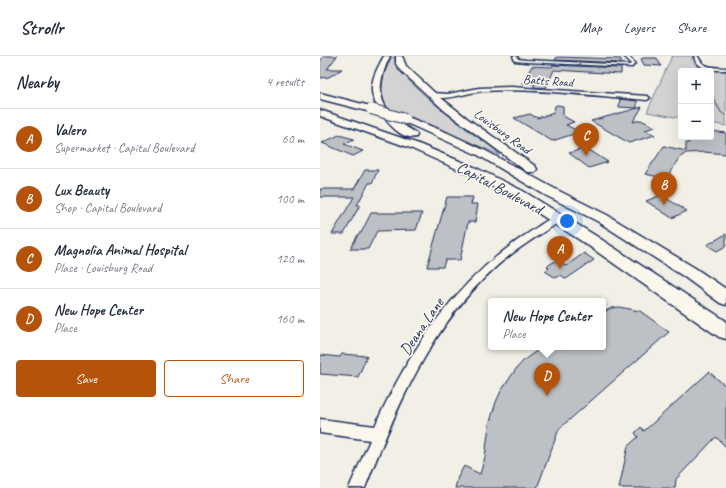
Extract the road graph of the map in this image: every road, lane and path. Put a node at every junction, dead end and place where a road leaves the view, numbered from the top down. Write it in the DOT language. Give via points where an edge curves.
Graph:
graph roads {
  1 [pos="387,56"];
  2 [pos="399,56"];
  3 [pos="516,56"];
  4 [pos="626,56"];
  5 [pos="696,56"];
  6 [pos="726,69"];
  7 [pos="320,96"];
  8 [pos="647,98"];
  9 [pos="445,100"];
  10 [pos="320,113"];
  11 [pos="470,170"];
  12 [pos="602,218"];
  13 [pos="558,219"];
  14 [pos="726,298"];
  15 [pos="726,331"];
  16 [pos="320,426"];
  17 [pos="379,434"];
  18 [pos="357,488"];
  1 -- 11 [label="highway" via="376,90 381,107 390,119 406,132"];
  2 -- 9 [label="highway, Louisburg Road" via="403,68 432,95"];
  3 -- 4 [label="street" via="516,59 522,61 632,66 633,63"];
  5 -- 6 [label="street" via="702,66"];
  7 -- 12 [label="highway, Capital Boulevard, bridge" via="405,119 444,135"];
  8 -- 9 [label="street, Batts Road" via="511,88 479,90"];
  9 -- 12 [label="highway, Louisburg Road" via="481,134 584,203"];
  10 -- 11 [label="highway, Capital Boulevard" via="384,134"];
  11 -- 13 [label="highway, Capital Boulevard" via="518,194"];
  12 -- 14 [label="highway, Capital Boulevard"];
  13 -- 15 [label="highway, Capital Boulevard"];
  13 -- 17 [label="street, Deana Lane" via="500,258 452,308 416,362"];
  16 -- 17 [label="street"];
  17 -- 18 [label="street, Deana Lane"];
}
